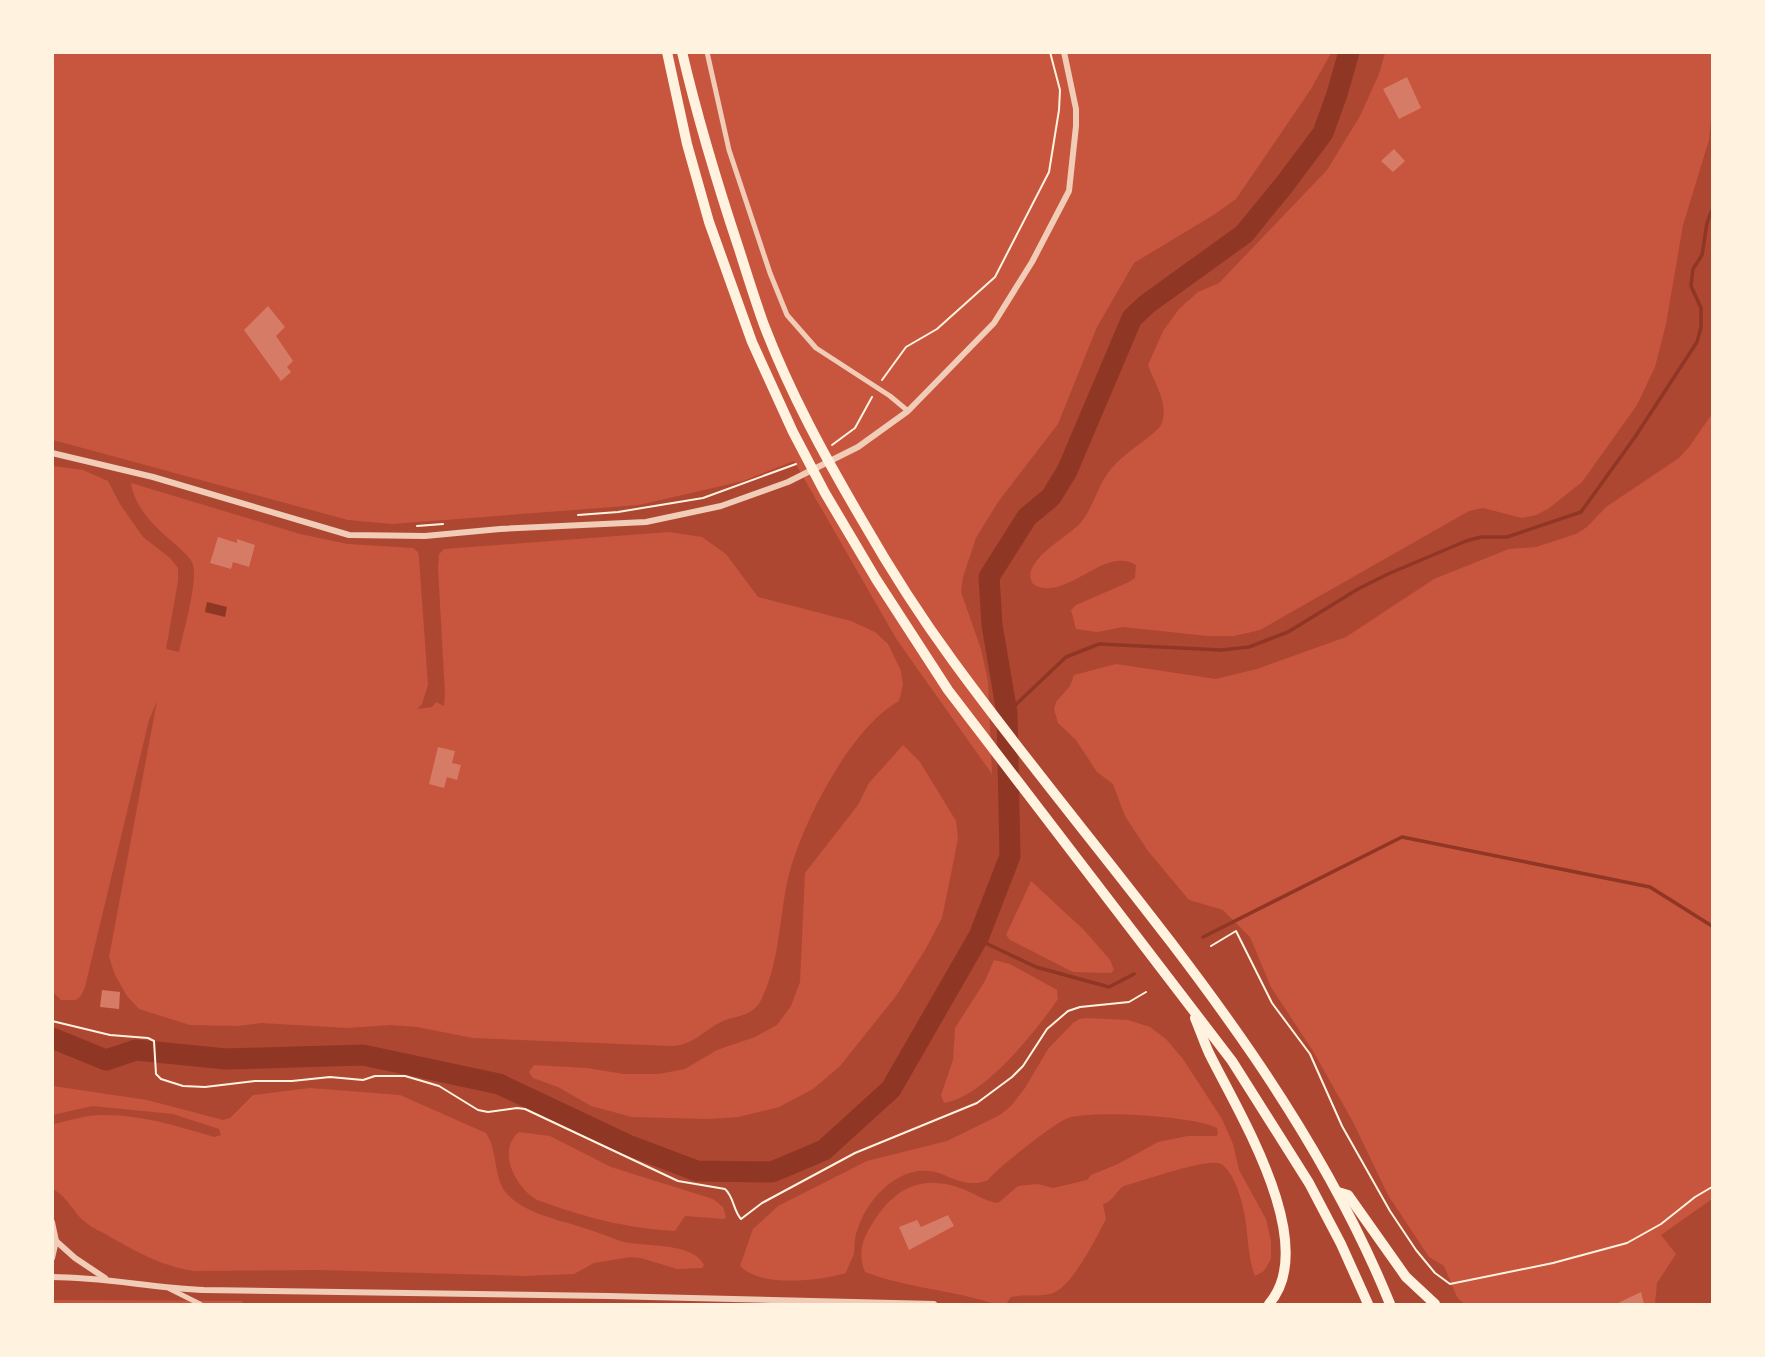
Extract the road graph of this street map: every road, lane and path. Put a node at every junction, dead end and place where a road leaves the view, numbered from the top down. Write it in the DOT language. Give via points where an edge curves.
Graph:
graph roads {
  1 [pos="667,52"];
  2 [pos="682,52"];
  3 [pos="706,52"];
  4 [pos="1050,52"];
  5 [pos="1064,52"];
  6 [pos="876,388"];
  7 [pos="908,411"];
  8 [pos="824,449"];
  9 [pos="52,453"];
  10 [pos="796,464"];
  11 [pos="576,515"];
  12 [pos="453,523"];
  13 [pos="412,526"];
  14 [pos="1211,946"];
  15 [pos="1146,992"];
  16 [pos="1191,1007"];
  17 [pos="52,1021"];
  18 [pos="1713,1187"];
  19 [pos="1338,1192"];
  20 [pos="52,1222"];
  21 [pos="56,1241"];
  22 [pos="52,1258"];
  23 [pos="52,1277"];
  24 [pos="106,1279"];
  25 [pos="170,1289"];
  26 [pos="200,1304"];
  27 [pos="934,1304"];
  28 [pos="1269,1304"];
  29 [pos="1368,1304"];
  30 [pos="1390,1304"];
  31 [pos="1434,1304"];
  1 -- 16 [label="highway" via="709,222 752,342 825,493 948,690"];
  2 -- 19 [label="highway" via="702,134 764,325 807,423 842,485 898,582 952,661 1184,958 1267,1073"];
  3 -- 6 [label="street" via="729,150 788,315 816,348"];
  4 -- 6 [label="path" via="1060,100 1049,172 995,277 937,329 906,347"];
  5 -- 7 [label="street" via="1076,117 1069,191 994,323"];
  6 -- 7 [label="street"];
  6 -- 8 [label="path" via="855,428"];
  7 -- 9 [label="street" via="858,447 788,482 721,506 646,522 425,536 349,535 153,477"];
  10 -- 11 [label="path" via="703,498"];
  12 -- 13 [label="path"];
  14 -- 18 [label="path" via="1236,931 1272,1003 1310,1054 1342,1126 1390,1212 1422,1258 1450,1284 1627,1244"];
  15 -- 17 [label="path" via="1129,1002 1068,1012 1047,1029 1017,1071 996,1091 855,1153 741,1219 725,1189 678,1181 525,1109 478,1110 439,1086 405,1076 183,1086 156,1074 154,1041 148,1038 110,1035"];
  16 -- 28 [label="highway" via="1258,1148 1276,1200 1286,1258 1279,1291"];
  16 -- 29 [label="highway" via="1232,1061 1304,1174"];
  19 -- 30 [label="highway"];
  19 -- 31 [label="highway" via="1348,1195 1406,1277"];
  20 -- 21 [label="street"];
  21 -- 22 [label="street"];
  21 -- 24 [label="street"];
  23 -- 24 [label="street"];
  24 -- 25 [label="street"];
  25 -- 26 [label="street"];
  25 -- 27 [label="street"];
}
